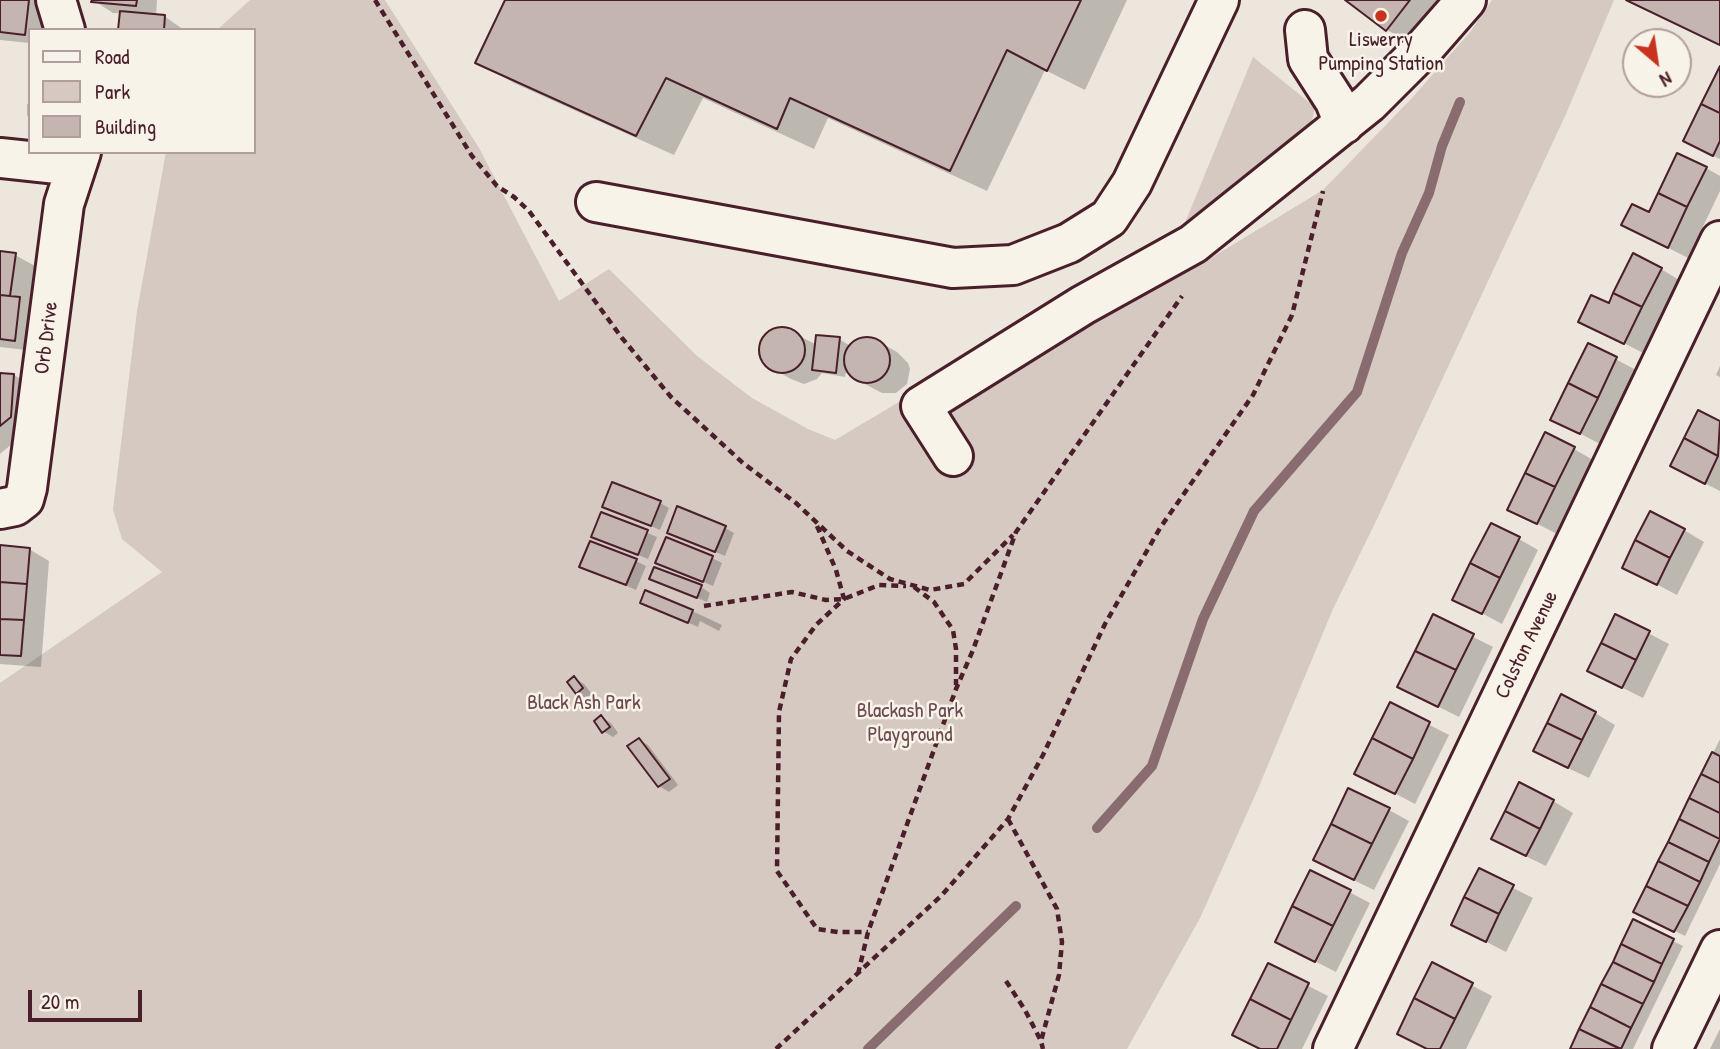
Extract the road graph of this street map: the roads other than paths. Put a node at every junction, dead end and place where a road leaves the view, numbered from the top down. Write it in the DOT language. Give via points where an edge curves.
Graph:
graph roads {
  1 [pos="56,0"];
  2 [pos="1219,0"];
  3 [pos="1466,0"];
  4 [pos="64,28"];
  5 [pos="1305,30"];
  6 [pos="1344,124"];
  7 [pos="0,158"];
  8 [pos="78,159"];
  9 [pos="596,202"];
  10 [pos="1720,241"];
  11 [pos="953,456"];
  12 [pos="0,509"];
  13 [pos="1720,950"];
  14 [pos="1334,1049"];
  15 [pos="1672,1049"];
  1 -- 4 [label="street"];
  2 -- 9 [label="street" via="1132,183 1109,218 1069,243 1013,265 953,268"];
  3 -- 6 [label="street" via="1424,48"];
  5 -- 6 [label="street" via="1308,59"];
  6 -- 11 [label="street" via="1194,244 1083,305 921,406"];
  7 -- 8 [label="street"];
  8 -- 12 [label="street, Orb Drive" via="64,204 27,488 24,499"];
  10 -- 14 [label="street, Colston Avenue"];
  13 -- 15 [label="street"];
}
